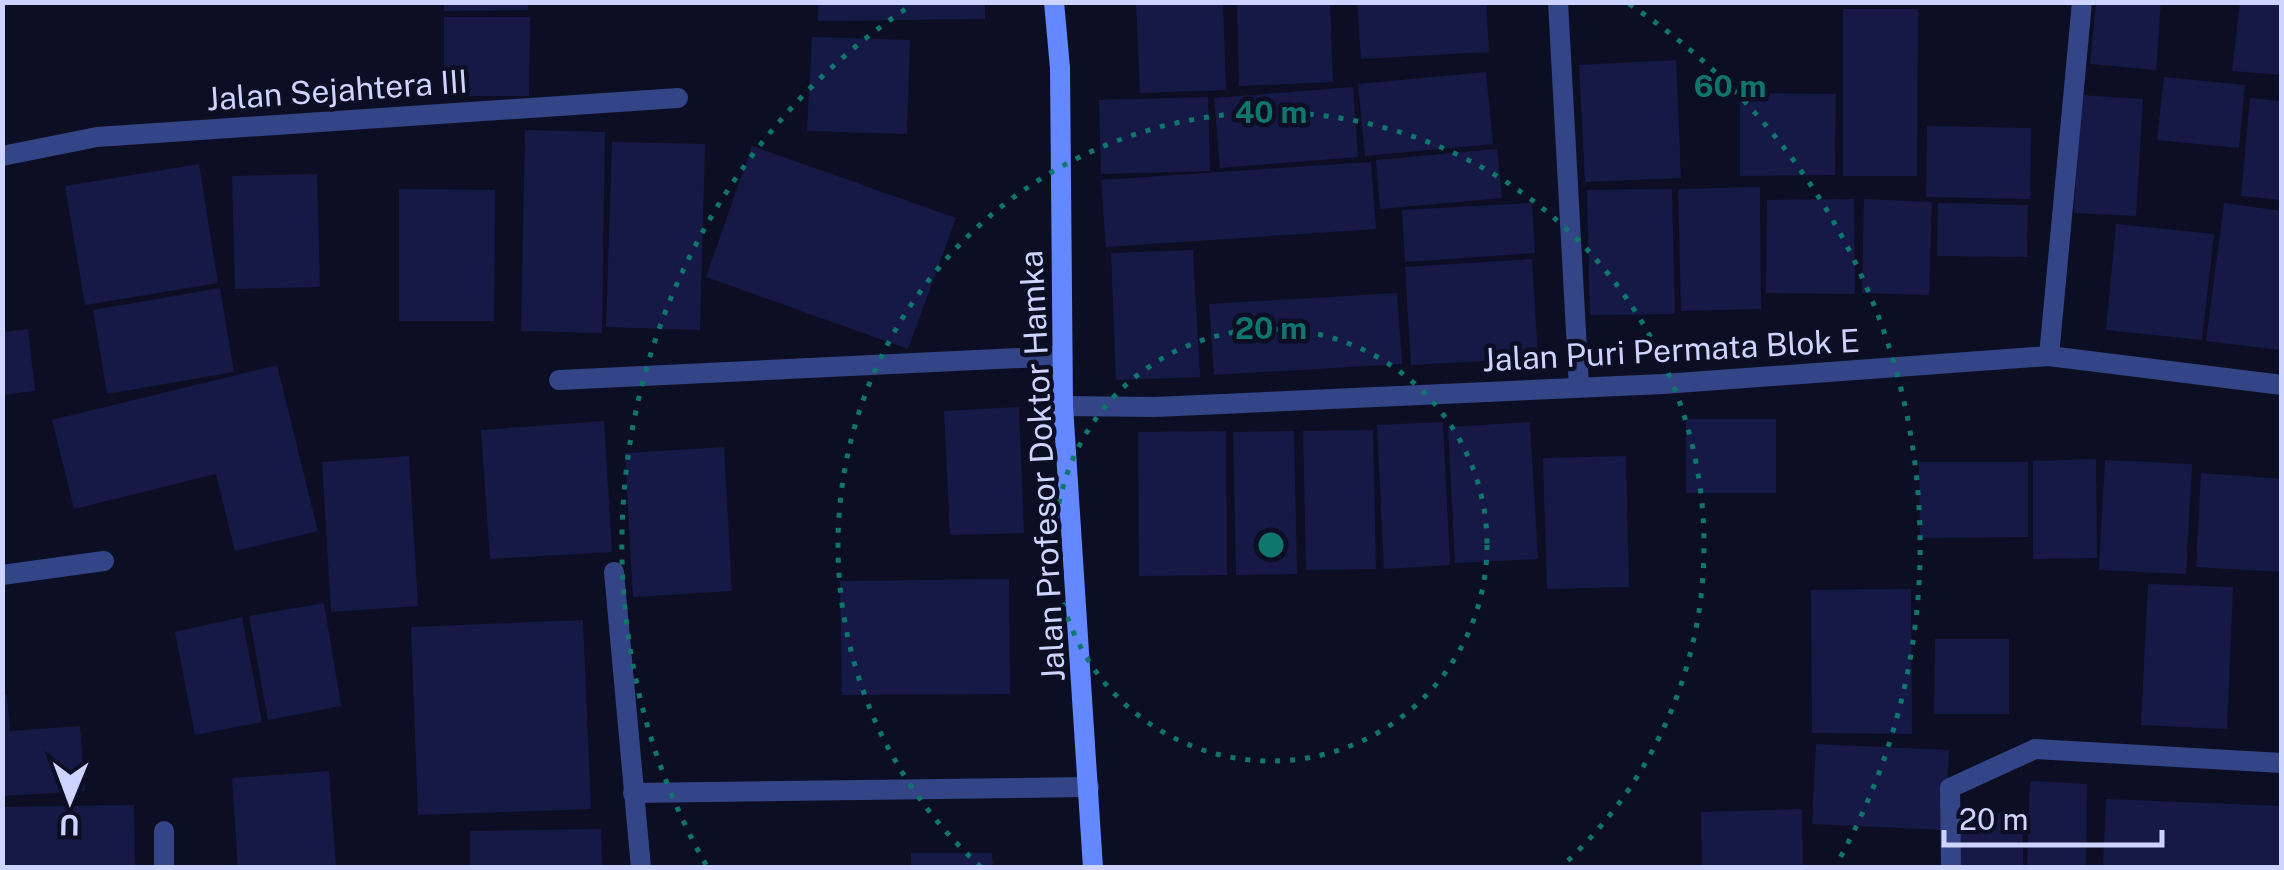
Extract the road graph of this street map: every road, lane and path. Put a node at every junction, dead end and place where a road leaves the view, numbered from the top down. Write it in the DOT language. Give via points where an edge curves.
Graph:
graph roads {
  1 [pos="1054,2"];
  2 [pos="1558,2"];
  3 [pos="2082,2"];
  4 [pos="678,98"];
  5 [pos="2,156"];
  6 [pos="1062,356"];
  7 [pos="2049,356"];
  8 [pos="559,380"];
  9 [pos="2282,385"];
  10 [pos="1579,387"];
  11 [pos="1062,406"];
  12 [pos="104,561"];
  13 [pos="614,572"];
  14 [pos="2,575"];
  15 [pos="2282,763"];
  16 [pos="1090,786"];
  17 [pos="633,793"];
  18 [pos="164,832"];
  19 [pos="164,868"];
  20 [pos="641,868"];
  21 [pos="1093,868"];
  22 [pos="1951,868"];
  1 -- 6 [label="street, Jalan Profesor Doktor Hamka"];
  2 -- 10 [label="street"];
  3 -- 7 [label="street"];
  4 -- 5 [label="street, Jalan Sejahtera III" via="97,137"];
  6 -- 8 [label="street"];
  6 -- 11 [label="street, Jalan Profesor Doktor Hamka"];
  7 -- 9 [label="street, Jalan Puri Permata Blok E"];
  7 -- 10 [label="street, Jalan Puri Permata Blok E"];
  10 -- 11 [label="street, Jalan Puri Permata Blok E"];
  11 -- 16 [label="street, Jalan Profesor Doktor Hamka"];
  12 -- 14 [label="street"];
  13 -- 17 [label="street"];
  15 -- 22 [label="street" via="2035,749 1950,788"];
  16 -- 17 [label="street"];
  16 -- 21 [label="street, Jalan Profesor Doktor Hamka"];
  17 -- 20 [label="street"];
  18 -- 19 [label="street"];
}
